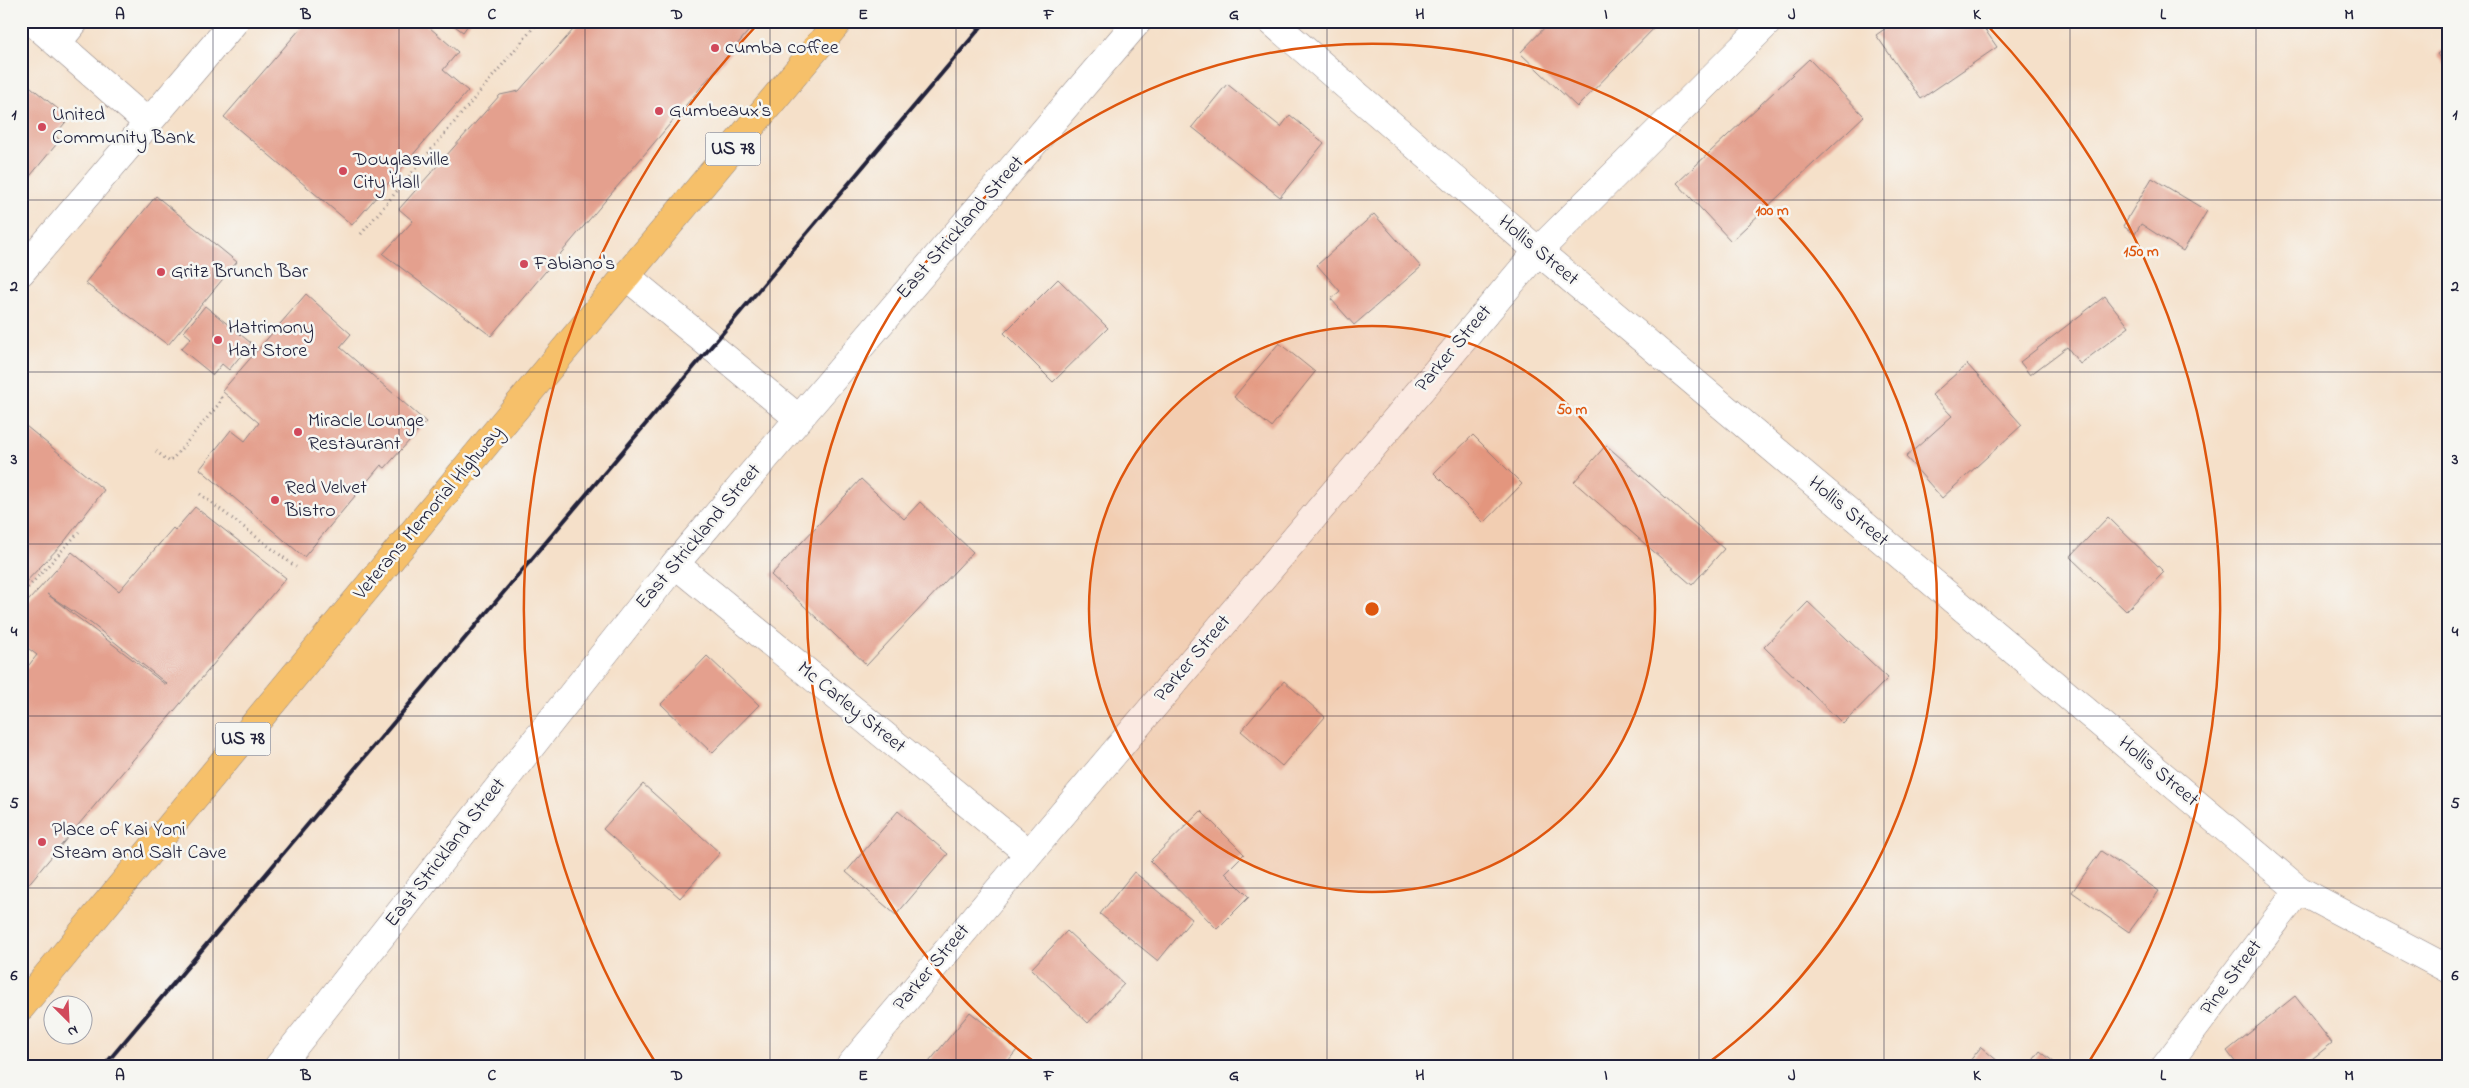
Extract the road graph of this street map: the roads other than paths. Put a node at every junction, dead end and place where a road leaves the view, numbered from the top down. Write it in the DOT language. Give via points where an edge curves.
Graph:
graph roads {
  1 [pos="32,21"];
  2 [pos="75,21"];
  3 [pos="235,21"];
  4 [pos="839,21"];
  5 [pos="1138,21"];
  6 [pos="1272,21"];
  7 [pos="1769,21"];
  8 [pos="57,43"];
  9 [pos="148,122"];
  10 [pos="1538,251"];
  11 [pos="21,272"];
  12 [pos="626,276"];
  13 [pos="798,418"];
  14 [pos="674,564"];
  15 [pos="1028,853"];
  16 [pos="2299,890"];
  17 [pos="2448,969"];
  18 [pos="21,1007"];
  19 [pos="278,1067"];
  20 [pos="849,1067"];
  21 [pos="2165,1067"];
  1 -- 8 [label="street"];
  2 -- 8 [label="street"];
  3 -- 9 [label="street"];
  4 -- 12 [label="main road, Veterans Memorial Highway / US 78"];
  5 -- 13 [label="street, East Strickland Street"];
  6 -- 10 [label="street, Hollis Street"];
  7 -- 10 [label="street, Parker Street"];
  8 -- 9 [label="street"];
  9 -- 11 [label="street"];
  10 -- 15 [label="street, Parker Street"];
  10 -- 16 [label="street, Hollis Street"];
  12 -- 13 [label="street"];
  12 -- 18 [label="main road, Veterans Memorial Highway / US 78"];
  13 -- 14 [label="street, East Strickland Street"];
  14 -- 15 [label="street, Mc Carley Street"];
  14 -- 19 [label="street, East Strickland Street"];
  15 -- 20 [label="street, Parker Street"];
  16 -- 17 [label="street, Hollis Street"];
  16 -- 21 [label="street, Pine Street"];
}
